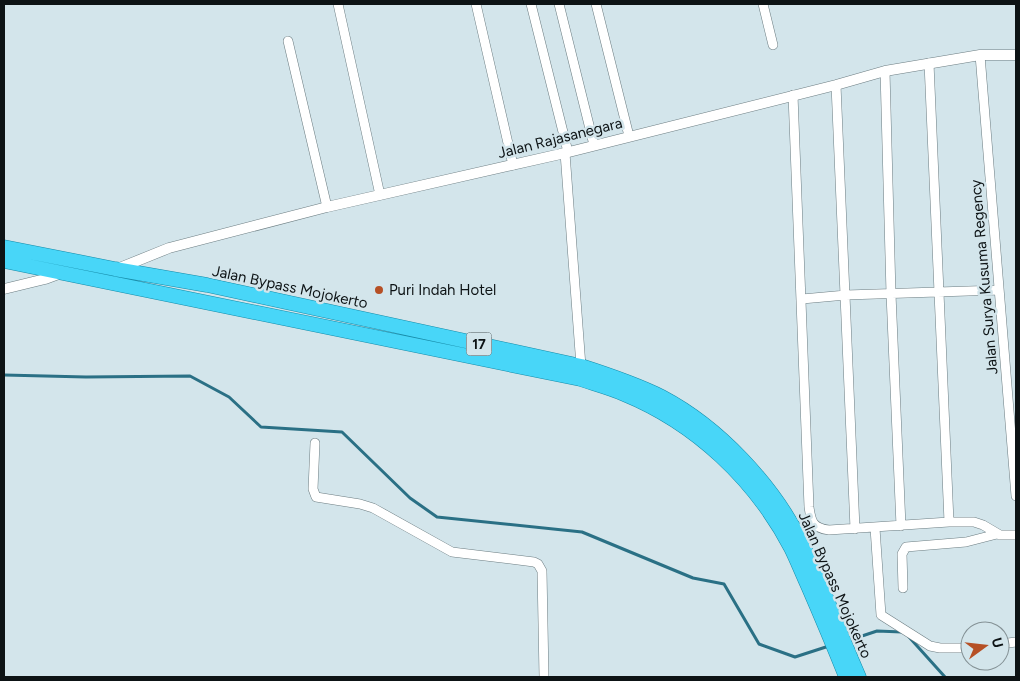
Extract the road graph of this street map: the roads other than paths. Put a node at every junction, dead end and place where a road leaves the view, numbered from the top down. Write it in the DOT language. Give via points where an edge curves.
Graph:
graph roads {
  1 [pos="338,4"];
  2 [pos="476,4"];
  3 [pos="531,4"];
  4 [pos="559,4"];
  5 [pos="596,4"];
  6 [pos="763,4"];
  7 [pos="288,41"];
  8 [pos="773,45"];
  9 [pos="1016,55"];
  10 [pos="980,56"];
  11 [pos="930,63"];
  12 [pos="885,71"];
  13 [pos="836,85"];
  14 [pos="793,95"];
  15 [pos="630,136"];
  16 [pos="594,145"];
  17 [pos="567,153"];
  18 [pos="513,165"];
  19 [pos="380,196"];
  20 [pos="327,207"];
  21 [pos="4,247"];
  22 [pos="4,261"];
  23 [pos="76,262"];
  24 [pos="115,270"];
  25 [pos="62,272"];
  26 [pos="97,280"];
  27 [pos="4,289"];
  28 [pos="999,290"];
  29 [pos="940,291"];
  30 [pos="891,294"];
  31 [pos="846,295"];
  32 [pos="802,299"];
  33 [pos="581,366"];
  34 [pos="315,443"];
  35 [pos="1016,496"];
  36 [pos="949,522"];
  37 [pos="901,526"];
  38 [pos="875,528"];
  39 [pos="855,529"];
  40 [pos="997,534"];
  41 [pos="1016,536"];
  42 [pos="903,588"];
  43 [pos="832,626"];
  44 [pos="960,648"];
  45 [pos="847,669"];
  46 [pos="544,677"];
  47 [pos="859,677"];
  1 -- 19 [label="street"];
  2 -- 18 [label="street"];
  3 -- 17 [label="street"];
  4 -- 16 [label="street"];
  5 -- 15 [label="street"];
  6 -- 8 [label="street"];
  7 -- 20 [label="street"];
  9 -- 10 [label="street, Jalan Rajasanegara"];
  10 -- 11 [label="street, Jalan Rajasanegara"];
  10 -- 28 [label="street, Jalan Surya Kusuma Regency"];
  11 -- 12 [label="street, Jalan Rajasanegara"];
  11 -- 29 [label="street"];
  12 -- 13 [label="street, Jalan Rajasanegara"];
  12 -- 30 [label="street"];
  13 -- 14 [label="street, Jalan Rajasanegara"];
  13 -- 31 [label="street"];
  14 -- 15 [label="street, Jalan Rajasanegara"];
  14 -- 32 [label="street"];
  15 -- 16 [label="street, Jalan Rajasanegara"];
  16 -- 17 [label="street, Jalan Rajasanegara"];
  17 -- 18 [label="street, Jalan Rajasanegara"];
  17 -- 33 [label="street"];
  18 -- 19 [label="street, Jalan Rajasanegara"];
  19 -- 20 [label="street, Jalan Rajasanegara"];
  20 -- 24 [label="street, Jalan Rajasanegara" via="169,248"];
  21 -- 23 [label="highway, Jalan Bypass Mojokerto / 17"];
  22 -- 25 [label="highway, Jalan Bypass Mojokerto / 17"];
  23 -- 24 [label="highway, Jalan Bypass Mojokerto / 17"];
  23 -- 25 [label="street"];
  24 -- 26 [label="street, Jalan Rajasanegara"];
  24 -- 33 [label="highway, Jalan Bypass Mojokerto / 17" via="207,286"];
  25 -- 26 [label="highway, Jalan Bypass Mojokerto / 17"];
  25 -- 27 [label="street"];
  26 -- 43 [label="highway, Jalan Bypass Mojokerto / 17" via="580,379 623,393 687,428 716,451 746,482 763,502 792,549"];
  28 -- 29 [label="street"];
  28 -- 35 [label="street, Jalan Surya Kusuma Regency"];
  29 -- 30 [label="street"];
  29 -- 36 [label="street"];
  30 -- 31 [label="street"];
  30 -- 37 [label="street"];
  31 -- 32 [label="street"];
  31 -- 39 [label="street"];
  32 -- 39 [label="street" via="810,515 817,527 823,530"];
  33 -- 43 [label="highway, Jalan Bypass Mojokerto / 17" via="664,398 711,431 754,472 793,526"];
  34 -- 46 [label="street" via="313,489 316,497 374,508 452,552 538,564 542,571"];
  36 -- 37 [label="street"];
  36 -- 40 [label="street" via="979,523"];
  37 -- 38 [label="street"];
  38 -- 39 [label="street"];
  38 -- 44 [label="street" via="880,615 930,646"];
  40 -- 41 [label="street"];
  40 -- 42 [label="street" via="966,542 906,548 902,554"];
  43 -- 45 [label="highway, Jalan Bypass Mojokerto / 17"];
  45 -- 47 [label="highway, Jalan Bypass Mojokerto / 17"];
}
